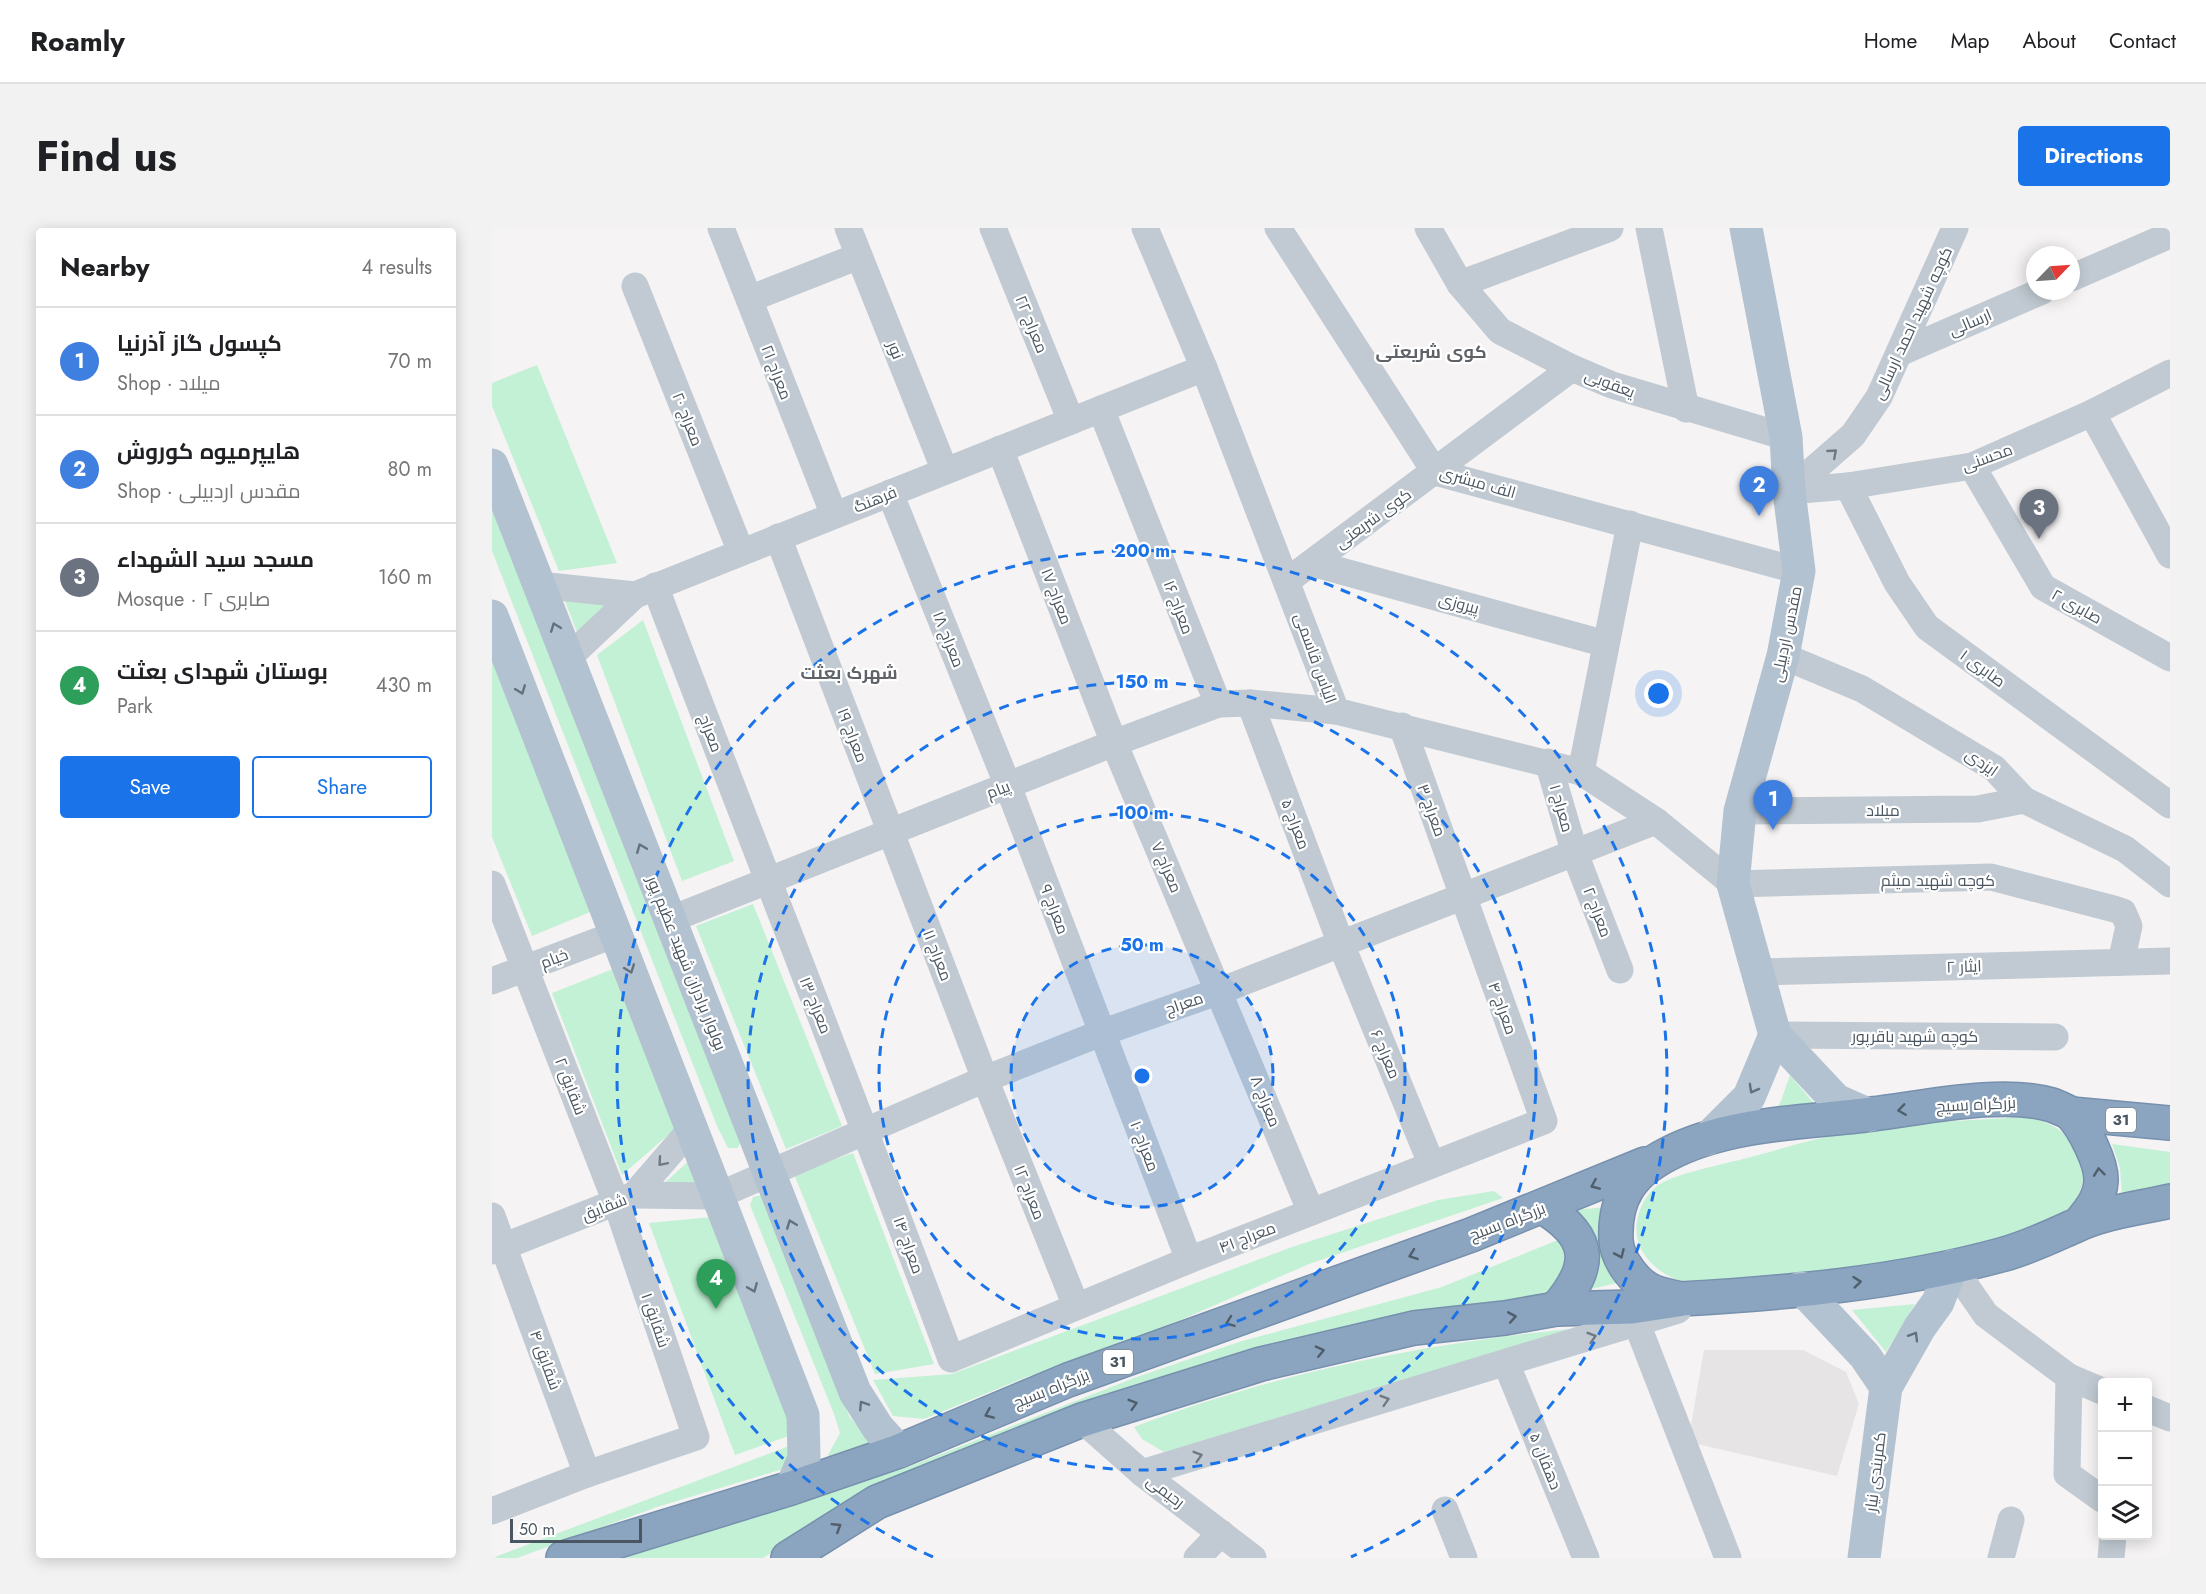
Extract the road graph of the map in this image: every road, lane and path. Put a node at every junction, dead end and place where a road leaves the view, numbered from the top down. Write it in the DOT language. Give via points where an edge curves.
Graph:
graph roads {
  1 [pos="721,228"];
  2 [pos="993,228"];
  3 [pos="1144,228"];
  4 [pos="1278,228"];
  5 [pos="1428,228"];
  6 [pos="1610,228"];
  7 [pos="1649,228"];
  8 [pos="1746,228"];
  9 [pos="1955,228"];
  10 [pos="1568,235"];
  11 [pos="2170,235"];
  12 [pos="854,236"];
  13 [pos="2080,274"];
  14 [pos="1460,284"];
  15 [pos="635,286"];
  16 [pos="2026,298"];
  17 [pos="749,299"];
  18 [pos="1899,353"];
  19 [pos="1204,368"];
  20 [pos="1572,368"];
  21 [pos="2170,372"];
  22 [pos="1101,409"];
  23 [pos="1686,410"];
  24 [pos="2092,413"];
  25 [pos="1071,421"];
  26 [pos="1786,437"];
  27 [pos="1000,449"];
  28 [pos="492,465"];
  29 [pos="1972,466"];
  30 [pos="945,471"];
  31 [pos="1435,472"];
  32 [pos="1848,486"];
  33 [pos="1789,491"];
  34 [pos="890,493"];
  35 [pos="834,515"];
  36 [pos="1630,524"];
  37 [pos="778,537"];
  38 [pos="741,552"];
  39 [pos="2170,555"];
  40 [pos="1312,563"];
  41 [pos="1799,571"];
  42 [pos="1287,581"];
  43 [pos="538,585"];
  44 [pos="645,591"];
  45 [pos="492,616"];
  46 [pos="1606,644"];
  47 [pos="1783,656"];
  48 [pos="2170,658"];
  49 [pos="567,659"];
  50 [pos="1250,703"];
  51 [pos="1218,704"];
  52 [pos="1336,711"];
  53 [pos="1402,726"];
  54 [pos="1114,743"];
  55 [pos="1548,762"];
  56 [pos="1581,772"];
  57 [pos="1008,786"];
  58 [pos="2024,800"];
  59 [pos="2170,805"];
  60 [pos="1740,811"];
  61 [pos="1656,821"];
  62 [pos="890,832"];
  63 [pos="1575,854"];
  64 [pos="766,880"];
  65 [pos="492,884"];
  66 [pos="1733,884"];
  67 [pos="2170,884"];
  68 [pos="1462,895"];
  69 [pos="669,920"];
  70 [pos="616,933"];
  71 [pos="1341,944"];
  72 [pos="2170,961"];
  73 [pos="2121,962"];
  74 [pos="526,969"];
  75 [pos="1620,970"];
  76 [pos="1759,972"];
  77 [pos="492,981"];
  78 [pos="1220,991"];
  79 [pos="1101,1033"];
  80 [pos="1774,1035"];
  81 [pos="2055,1037"];
  82 [pos="985,1079"];
  83 [pos="1870,1114"];
  84 [pos="2072,1114"];
  85 [pos="1544,1121"];
  86 [pos="2170,1123"];
  87 [pos="691,1129"];
  88 [pos="866,1131"];
  89 [pos="1707,1139"];
  90 [pos="1668,1154"];
  91 [pos="1431,1163"];
  92 [pos="771,1173"];
  93 [pos="717,1196"];
  94 [pos="625,1199"];
  95 [pos="2170,1201"];
  96 [pos="1543,1207"];
  97 [pos="1311,1212"];
  98 [pos="492,1216"];
  99 [pos="2079,1224"];
  100 [pos="498,1249"];
  101 [pos="1189,1260"];
  102 [pos="1952,1266"];
  103 [pos="1801,1288"];
  104 [pos="1716,1297"];
  105 [pos="1681,1299"];
  106 [pos="1076,1306"];
  107 [pos="1556,1309"];
  108 [pos="1637,1324"];
  109 [pos="951,1359"];
  110 [pos="1506,1364"];
  111 [pos="2069,1377"];
  112 [pos="1886,1387"];
  113 [pos="2098,1388"];
  114 [pos="2152,1410"];
  115 [pos="2170,1418"];
  116 [pos="1082,1420"];
  117 [pos="899,1451"];
  118 [pos="1142,1473"];
  119 [pos="587,1474"];
  120 [pos="791,1488"];
  121 [pos="2098,1496"];
  122 [pos="1445,1510"];
  123 [pos="492,1511"];
  124 [pos="2011,1520"];
  125 [pos="1221,1533"];
  126 [pos="2113,1540"];
  127 [pos="563,1558"];
  128 [pos="788,1558"];
  129 [pos="1197,1558"];
  130 [pos="1253,1558"];
  131 [pos="1464,1558"];
  132 [pos="1586,1558"];
  133 [pos="1728,1558"];
  134 [pos="1864,1558"];
  135 [pos="2001,1558"];
  136 [pos="2111,1558"];
  1 -- 17 [label="street, معراج ۲۱"];
  2 -- 25 [label="street, معراج ۲۲"];
  3 -- 19 [label="street, الیاس قاسمی"];
  4 -- 31 [label="street, الف مبشری"];
  5 -- 14 [label="street, یعقوبی"];
  6 -- 10 [label="street"];
  7 -- 23 [label="street"];
  8 -- 26 [label="main road, مقدس اردبیلی"];
  9 -- 18 [label="street, کوچه شهید احمد ارسالی"];
  10 -- 14 [label="street"];
  11 -- 13 [label="street"];
  12 -- 17 [label="street"];
  12 -- 30 [label="street, نور"];
  14 -- 20 [label="street, یعقوبی" via="1500,331"];
  15 -- 38 [label="street, معراج ۲۰"];
  16 -- 18 [label="street, ارسالی"];
  17 -- 35 [label="street, معراج ۲۱"];
  33 -- 18 [label="street, کوچه شهید احمد ارسالی, one-way" via="1853,435 1879,397"];
  19 -- 22 [label="street, فرهنگ"];
  19 -- 42 [label="street, الیاس قاسمی"];
  20 -- 23 [label="street, یعقوبی"];
  20 -- 31 [label="street, کوی شریعتی"];
  21 -- 24 [label="street, محسنی"];
  22 -- 25 [label="street, فرهنگ"];
  22 -- 51 [label="street, معراج ۱۶"];
  23 -- 26 [label="street, یعقوبی"];
  24 -- 29 [label="street, محسنی"];
  24 -- 39 [label="street"];
  25 -- 27 [label="street, فرهنگ"];
  26 -- 33 [label="main road, مقدس اردبیلی"];
  27 -- 30 [label="street, فرهنگ"];
  27 -- 54 [label="street, معراج ۱۷"];
  28 -- 43 [label="main road, بولوار برادران شهید عظیم‌ پور"];
  29 -- 32 [label="street, محسنی"];
  29 -- 48 [label="street, صابری ۲" via="2043,587"];
  30 -- 34 [label="street, فرهنگ"];
  31 -- 36 [label="street, الف مبشری"];
  31 -- 40 [label="street, کوی شریعتی"];
  32 -- 33 [label="street, محسنی"];
  32 -- 59 [label="street, صابری ۱" via="1897,583 1928,627"];
  33 -- 41 [label="main road, مقدس اردبیلی"];
  34 -- 35 [label="street, فرهنگ"];
  34 -- 57 [label="street, معراج ۱۸"];
  35 -- 37 [label="street, فرهنگ"];
  36 -- 41 [label="street, الف مبشری"];
  36 -- 46 [label="street"];
  37 -- 38 [label="street, فرهنگ"];
  37 -- 62 [label="street, معراج ۱۹"];
  38 -- 44 [label="street, فرهنگ"];
  40 -- 42 [label="street, کوی شریعتی"];
  40 -- 46 [label="street, پیروزی"];
  41 -- 47 [label="main road, مقدس اردبیلی"];
  42 -- 52 [label="street, الیاس قاسمی"];
  43 -- 44 [label="street, فرهنگ"];
  49 -- 43 [label="main road, بولوار برادران شهید عظیم‌ پور, one-way"];
  44 -- 49 [label="street"];
  44 -- 64 [label="street, معراج"];
  45 -- 70 [label="main road, one-way"];
  46 -- 56 [label="street"];
  47 -- 58 [label="street, ایزدی" via="1872,695 1994,768"];
  47 -- 60 [label="main road, مقدس اردبیلی"];
  69 -- 49 [label="main road, بولوار برادران شهید عظیم‌ پور, one-way"];
  50 -- 51 [label="street, پیام"];
  50 -- 52 [label="street, پیام"];
  50 -- 71 [label="street, معراج ۵"];
  51 -- 54 [label="street, پیام"];
  52 -- 53 [label="street, الیاس قاسمی"];
  53 -- 55 [label="street, الیاس قاسمی"];
  53 -- 68 [label="street, معراج ۳"];
  54 -- 57 [label="street, پیام"];
  54 -- 78 [label="street, معراج ۷"];
  55 -- 56 [label="street, الیاس قاسمی"];
  55 -- 63 [label="street, معراج ۱"];
  56 -- 61 [label="street, الیاس قاسمی"];
  57 -- 62 [label="street, پیام"];
  57 -- 79 [label="street, معراج ۹"];
  58 -- 60 [label="street, میلاد" via="1978,809"];
  58 -- 67 [label="street, ایزدی" via="2125,849"];
  60 -- 66 [label="main road, مقدس اردبیلی"];
  61 -- 63 [label="street, معراج"];
  61 -- 66 [label="street, الیاس قاسمی"];
  62 -- 64 [label="street, پیام"];
  62 -- 82 [label="street, معراج ۱۱"];
  63 -- 68 [label="street, معراج"];
  63 -- 75 [label="street, معراج ۲"];
  64 -- 69 [label="street, پیام"];
  64 -- 88 [label="street, معراج ۱۳"];
  65 -- 74 [label="street, شقایق ۲"];
  66 -- 73 [label="street, کوچه شهید میثم" via="1991,877 2122,912 2129,926"];
  66 -- 76 [label="main road, مقدس اردبیلی"];
  68 -- 71 [label="street, معراج"];
  68 -- 85 [label="street, معراج ۴"];
  69 -- 92 [label="main road, بولوار برادران شهید عظیم‌ پور"];
  70 -- 74 [label="street, خیام"];
  70 -- 87 [label="main road, one-way"];
  71 -- 78 [label="street, معراج"];
  71 -- 91 [label="street, معراج ۶"];
  72 -- 73 [label="street, ایثار ۲"];
  73 -- 76 [label="street, ایثار ۲"];
  74 -- 77 [label="street, خیام"];
  74 -- 94 [label="street, شقایق ۲"];
  76 -- 80 [label="main road, مقدس اردبیلی"];
  78 -- 79 [label="street, معراج"];
  78 -- 97 [label="street, معراج ۸"];
  79 -- 82 [label="street, معراج"];
  79 -- 101 [label="street, معراج ۱۰"];
  80 -- 81 [label="street, کوچه شهید باقرپور"];
  80 -- 83 [label="main road" via="1836,1100"];
  80 -- 89 [label="main road, one-way" via="1749,1097"];
  82 -- 88 [label="street, معراج"];
  82 -- 106 [label="street, معراج ۱۲"];
  84 -- 83 [label="highway, بزرگراه بسیج, one-way" via="2052,1105 2013,1100"];
  83 -- 89 [label="highway, بزرگراه بسیج" via="1763,1127"];
  84 -- 86 [label="highway, بزرگراه بسیج / 31"];
  99 -- 84 [label="highway, one-way" via="2095,1204 2101,1180 2098,1160"];
  85 -- 91 [label="street, معراج ۴۱"];
  87 -- 93 [label="main road"];
  87 -- 94 [label="street, شقایق, one-way"];
  88 -- 92 [label="street, معراج"];
  88 -- 109 [label="street, معراج ۱۴"];
  89 -- 90 [label="highway, بزرگراه بسیج"];
  90 -- 96 [label="highway, بزرگراه بسیج / 31, one-way"];
  90 -- 105 [label="highway, بزرگراه بسیج, one-way" via="1625,1189 1615,1216 1616,1246 1629,1273 1652,1292"];
  91 -- 97 [label="street, معراج ۴۱"];
  92 -- 93 [label="street, معراج"];
  117 -- 92 [label="main road, بولوار برادران شهید عظیم‌ پور, one-way" via="878,1428 855,1392"];
  93 -- 94 [label="street"];
  93 -- 120 [label="main road, one-way" via="803,1415 804,1458"];
  94 -- 100 [label="street, شقایق"];
  94 -- 119 [label="street, شقایق ۱" via="696,1437"];
  95 -- 99 [label="highway, بزرگراه بسیج"];
  96 -- 107 [label="highway" via="1561,1218 1576,1236 1584,1263 1575,1287"];
  96 -- 117 [label="highway, بزرگراه بسیج / 31, one-way" via="1068,1380"];
  97 -- 101 [label="street, معراج ۴۱"];
  98 -- 100 [label="street, شقایق ۴"];
  99 -- 102 [label="highway, بزرگراه بسیج" via="2020,1249"];
  100 -- 119 [label="street, شقایق ۴"];
  101 -- 106 [label="street, معراج ۴۱"];
  103 -- 102 [label="highway, بزرگراه بسیج, one-way"];
  102 -- 111 [label="street" via="1986,1315"];
  112 -- 102 [label="main road, one-way" via="1938,1302"];
  103 -- 104 [label="highway, بزرگراه بسیج"];
  103 -- 112 [label="main road" via="1865,1356"];
  104 -- 105 [label="highway, بزرگراه بسیج"];
  104 -- 108 [label="street"];
  105 -- 107 [label="highway, بزرگراه بسیج" via="1632,1307"];
  106 -- 109 [label="street, معراج ۴۱"];
  116 -- 107 [label="highway, بزرگراه بسیج, one-way" via="1261,1365 1414,1328"];
  110 -- 108 [label="street, one-way"];
  108 -- 133 [label="street"];
  118 -- 110 [label="street, one-way"];
  110 -- 132 [label="street, دهقان ۵"];
  111 -- 113 [label="street"];
  111 -- 121 [label="street" via="2067,1474"];
  112 -- 134 [label="main road, کمربندی نیار"];
  114 -- 115 [label="street"];
  116 -- 118 [label="street, رحیمی"];
  128 -- 116 [label="highway, بزرگراه بسیج, one-way" via="877,1502"];
  117 -- 120 [label="highway, بزرگراه بسیج / 31"];
  118 -- 125 [label="street, رحیمی"];
  119 -- 123 [label="street"];
  120 -- 127 [label="highway, بزرگراه بسیج / 31"];
  122 -- 131 [label="street"];
  124 -- 135 [label="street"];
  125 -- 129 [label="street"];
  125 -- 130 [label="street, رحیمی"];
  126 -- 136 [label="street"];
}
